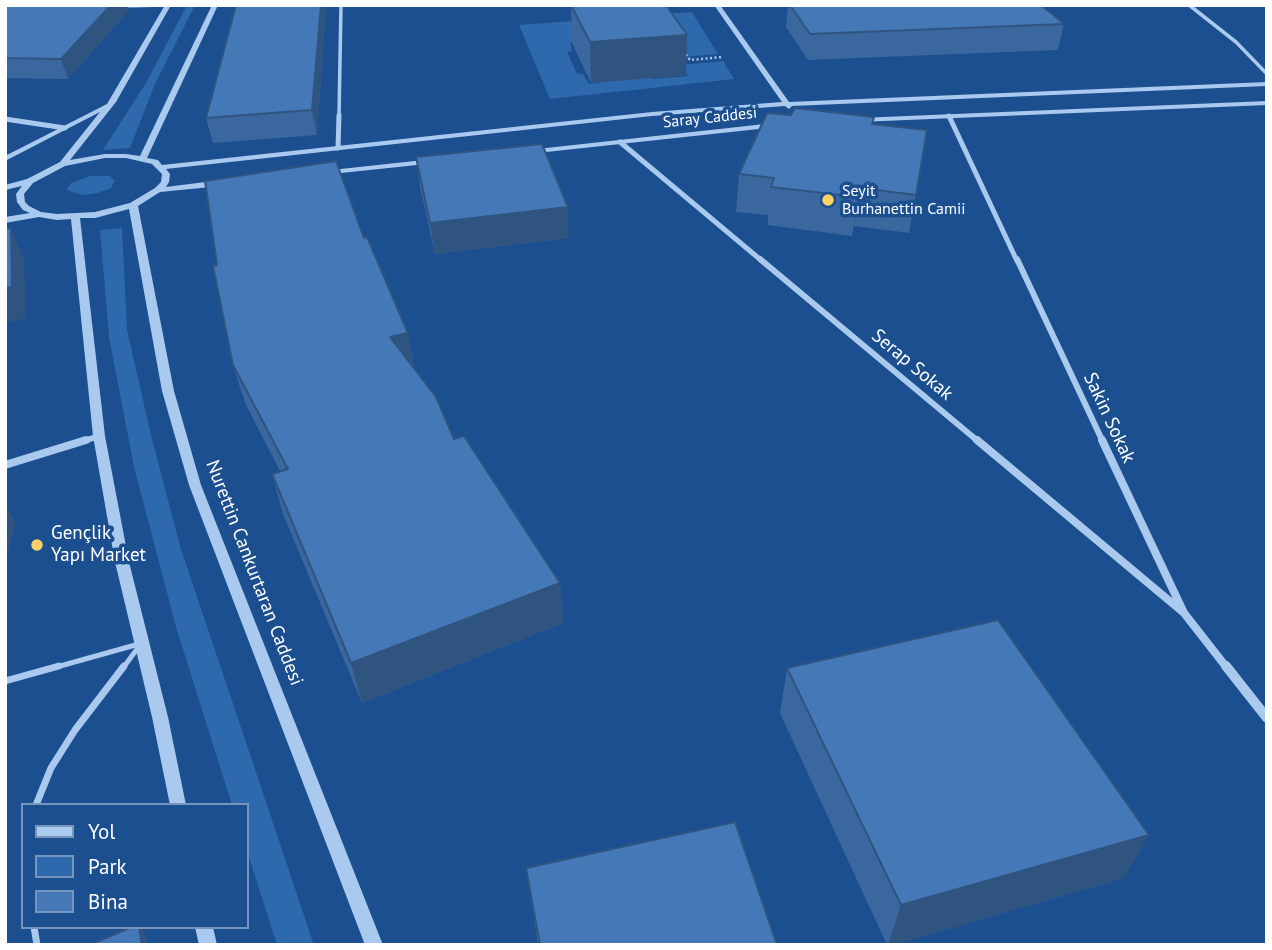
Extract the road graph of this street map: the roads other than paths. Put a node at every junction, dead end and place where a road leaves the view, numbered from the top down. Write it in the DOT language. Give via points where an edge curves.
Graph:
graph roads {
  1 [pos="168,5"];
  2 [pos="215,5"];
  3 [pos="341,5"];
  4 [pos="717,5"];
  5 [pos="1189,5"];
  6 [pos="114,6"];
  7 [pos="1267,74"];
  8 [pos="1267,84"];
  9 [pos="112,102"];
  10 [pos="1267,103"];
  11 [pos="787,104"];
  12 [pos="793,113"];
  13 [pos="949,116"];
  14 [pos="5,119"];
  15 [pos="854,120"];
  16 [pos="786,124"];
  17 [pos="65,128"];
  18 [pos="620,142"];
  19 [pos="338,148"];
  20 [pos="511,153"];
  21 [pos="143,158"];
  22 [pos="5,159"];
  23 [pos="443,160"];
  24 [pos="63,164"];
  25 [pos="163,167"];
  26 [pos="308,174"];
  27 [pos="30,181"];
  28 [pos="226,183"];
  29 [pos="5,188"];
  30 [pos="158,190"];
  31 [pos="133,205"];
  32 [pos="38,214"];
  33 [pos="75,218"];
  34 [pos="5,220"];
  35 [pos="99,436"];
  36 [pos="5,465"];
  37 [pos="1184,613"];
  38 [pos="142,643"];
  39 [pos="5,681"];
  40 [pos="1267,718"];
  41 [pos="37,803"];
  42 [pos="178,803"];
  43 [pos="374,945"];
  1 -- 6 [label="street"];
  1 -- 9 [label="street"];
  2 -- 21 [label="street"];
  3 -- 19 [label="street"];
  4 -- 11 [label="street"];
  5 -- 7 [label="street"];
  8 -- 11 [label="street, Saray Caddesi"];
  9 -- 17 [label="street"];
  9 -- 24 [label="street"];
  10 -- 13 [label="street"];
  11 -- 12 [label="street"];
  11 -- 19 [label="street, Saray Caddesi"];
  13 -- 15 [label="street"];
  13 -- 37 [label="street, Sakin Sokak"];
  14 -- 17 [label="street"];
  16 -- 18 [label="street, Saray Caddesi"];
  17 -- 22 [label="street"];
  18 -- 20 [label="street, Saray Caddesi"];
  18 -- 37 [label="street, Serap Sokak"];
  19 -- 25 [label="street, Saray Caddesi"];
  21 -- 24 [label="street" via="105,156"];
  21 -- 25 [label="street"];
  23 -- 26 [label="street"];
  24 -- 27 [label="street"];
  25 -- 30 [label="street" via="165,182"];
  27 -- 29 [label="street"];
  27 -- 32 [label="street" via="20,194 21,202"];
  28 -- 30 [label="street"];
  30 -- 31 [label="street"];
  31 -- 33 [label="street"];
  31 -- 43 [label="street, Nurettin Cankurtaran Caddesi" via="168,391 195,485"];
  32 -- 33 [label="street"];
  32 -- 34 [label="street"];
  33 -- 35 [label="street"];
  35 -- 36 [label="street"];
  35 -- 38 [label="street"];
  37 -- 40 [label="street, Sakin Sokak"];
  38 -- 39 [label="lane"];
  38 -- 41 [label="lane" via="75,730 51,768"];
  38 -- 42 [label="street"];
}
